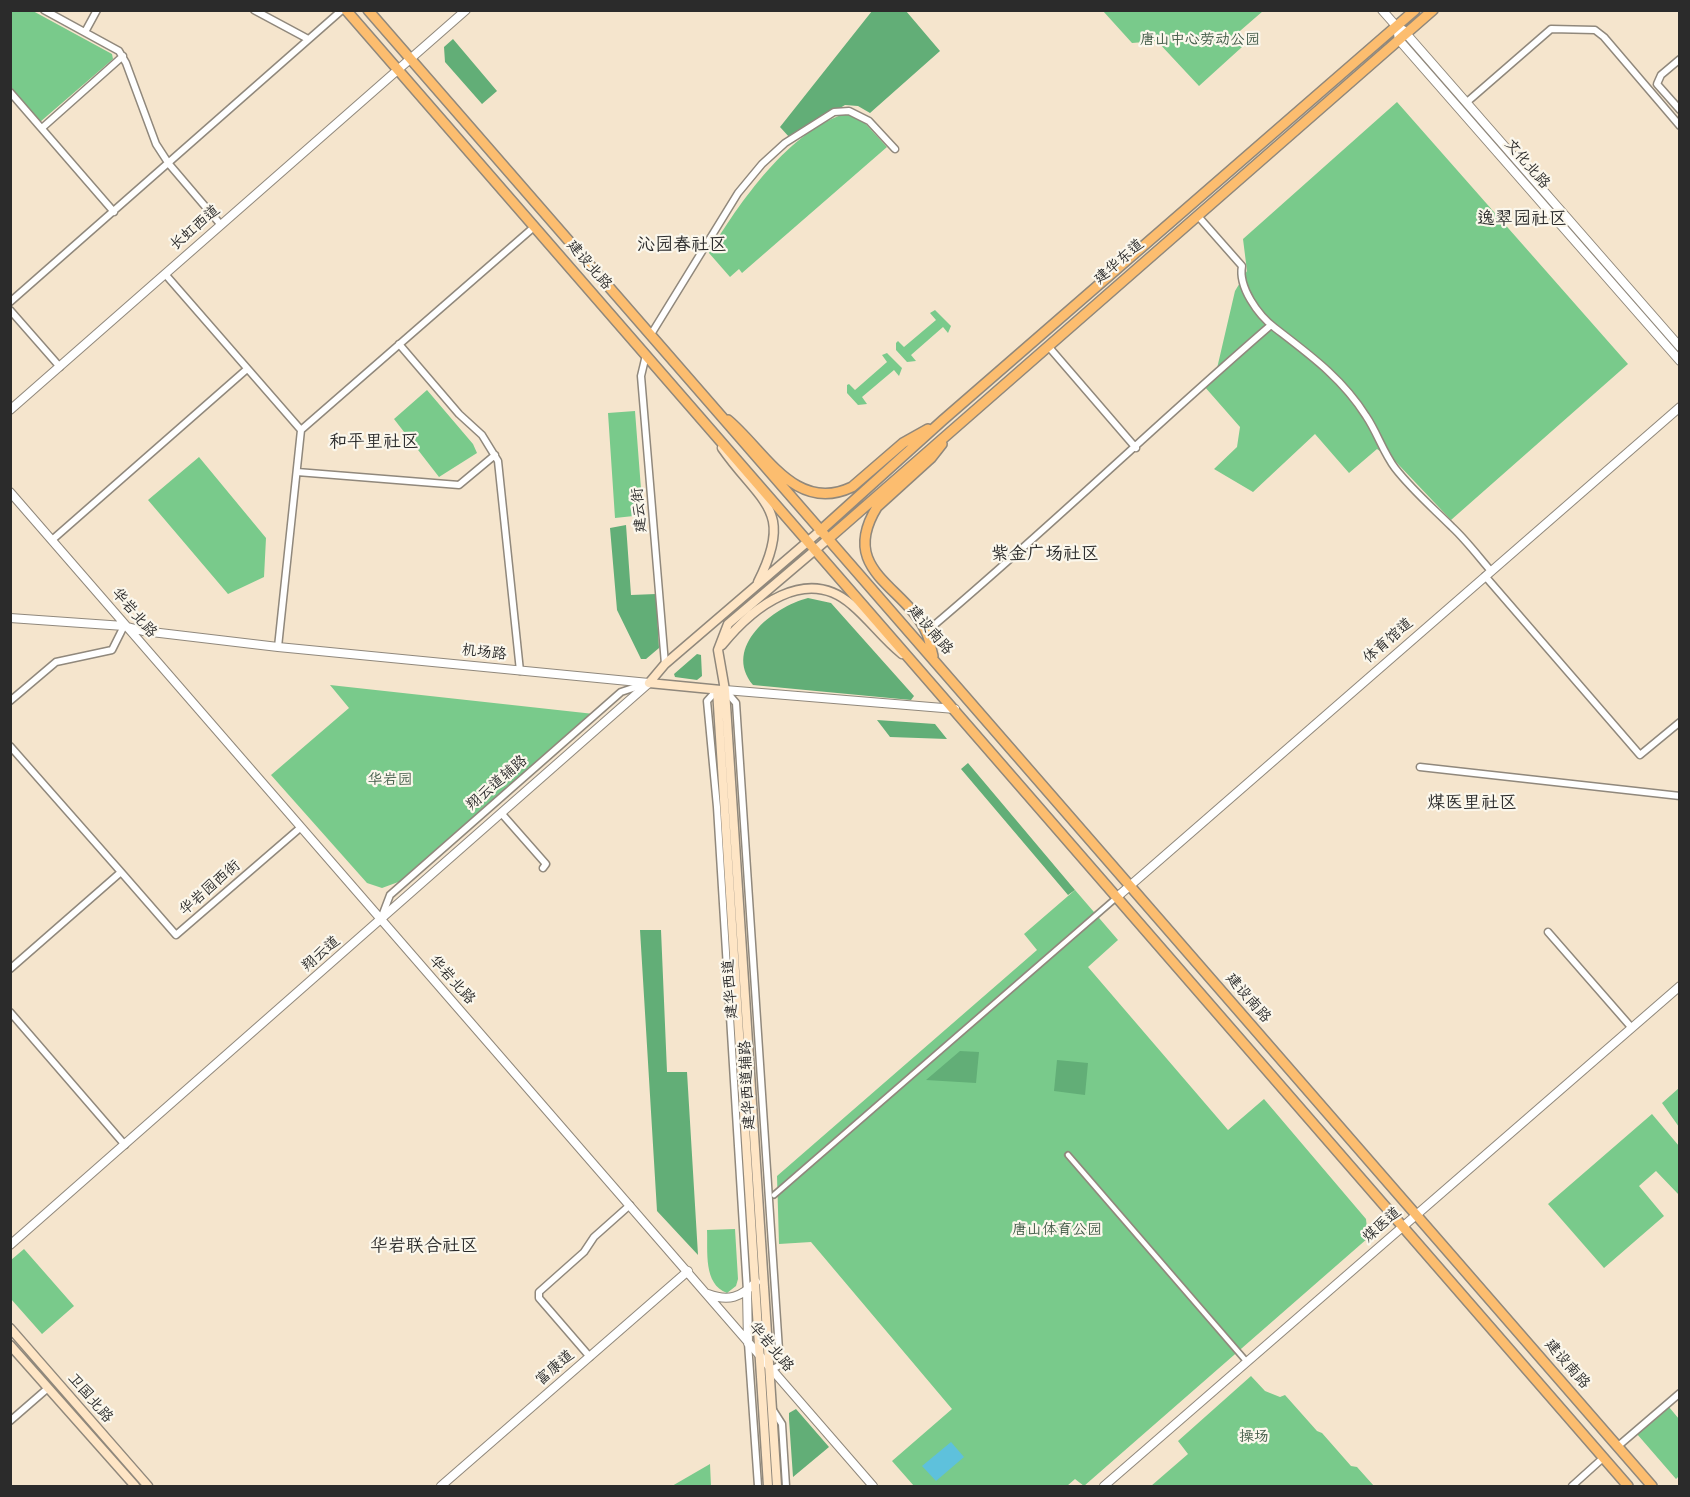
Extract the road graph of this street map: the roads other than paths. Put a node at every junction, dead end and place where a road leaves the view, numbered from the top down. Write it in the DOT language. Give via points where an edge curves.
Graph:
graph roads {
  1 [pos="44,10"];
  2 [pos="97,10"];
  3 [pos="254,10"];
  4 [pos="342,10"];
  5 [pos="346,10"];
  6 [pos="368,10"];
  7 [pos="466,10"];
  8 [pos="1382,10"];
  9 [pos="1415,10"];
  10 [pos="1432,10"];
  11 [pos="1396,27"];
  12 [pos="85,32"];
  13 [pos="1407,33"];
  14 [pos="308,39"];
  15 [pos="1399,40"];
  16 [pos="123,56"];
  17 [pos="411,59"];
  18 [pos="1680,59"];
  19 [pos="398,69"];
  20 [pos="10,92"];
  21 [pos="1467,102"];
  22 [pos="1680,110"];
  23 [pos="1680,126"];
  24 [pos="42,128"];
  25 [pos="895,149"];
  26 [pos="169,164"];
  27 [pos="114,212"];
  28 [pos="1197,215"];
  29 [pos="221,225"];
  30 [pos="534,227"];
  31 [pos="165,274"];
  32 [pos="10,302"];
  33 [pos="10,309"];
  34 [pos="1271,325"];
  35 [pos="650,336"];
  36 [pos="399,344"];
  37 [pos="1048,346"];
  38 [pos="1680,347"];
  39 [pos="646,355"];
  40 [pos="1680,361"];
  41 [pos="60,367"];
  42 [pos="247,369"];
  43 [pos="705,400"];
  44 [pos="1680,407"];
  45 [pos="10,410"];
  46 [pos="700,417"];
  47 [pos="943,420"];
  48 [pos="301,430"];
  49 [pos="952,430"];
  50 [pos="1136,448"];
  51 [pos="495,455"];
  52 [pos="297,472"];
  53 [pos="10,492"];
  54 [pos="820,531"];
  55 [pos="828,539"];
  56 [pos="52,540"];
  57 [pos="807,541"];
  58 [pos="816,549"];
  59 [pos="1488,574"];
  60 [pos="757,585"];
  61 [pos="10,618"];
  62 [pos="124,626"];
  63 [pos="926,632"];
  64 [pos="278,647"];
  65 [pos="718,650"];
  66 [pos="934,659"];
  67 [pos="665,664"];
  68 [pos="918,667"];
  69 [pos="520,671"];
  70 [pos="721,676"];
  71 [pos="649,683"];
  72 [pos="668,685"];
  73 [pos="696,688"];
  74 [pos="721,690"];
  75 [pos="10,701"];
  76 [pos="955,710"];
  77 [pos="1680,722"];
  78 [pos="10,746"];
  79 [pos="1420,767"];
  80 [pos="1680,796"];
  81 [pos="502,814"];
  82 [pos="300,828"];
  83 [pos="543,868"];
  84 [pos="121,872"];
  85 [pos="1129,887"];
  86 [pos="1117,897"];
  87 [pos="381,922"];
  88 [pos="1548,932"];
  89 [pos="10,969"];
  90 [pos="1680,986"];
  91 [pos="10,1012"];
  92 [pos="1631,1027"];
  93 [pos="125,1145"];
  94 [pos="1068,1155"];
  95 [pos="774,1195"];
  96 [pos="630,1205"];
  97 [pos="1416,1215"];
  98 [pos="1402,1226"];
  99 [pos="10,1245"];
  100 [pos="688,1271"];
  101 [pos="756,1282"];
  102 [pos="747,1291"];
  103 [pos="707,1293"];
  104 [pos="10,1328"];
  105 [pos="748,1342"];
  106 [pos="10,1345"];
  107 [pos="590,1356"];
  108 [pos="760,1358"];
  109 [pos="1247,1362"];
  110 [pos="771,1370"];
  111 [pos="48,1388"];
  112 [pos="1680,1393"];
  113 [pos="773,1410"];
  114 [pos="10,1421"];
  115 [pos="1617,1447"];
  116 [pos="1603,1458"];
  117 [pos="1652,1485"];
  118 [pos="135,1486"];
  119 [pos="148,1486"];
  120 [pos="441,1486"];
  121 [pos="758,1486"];
  122 [pos="768,1486"];
  123 [pos="777,1486"];
  124 [pos="786,1486"];
  125 [pos="873,1486"];
  126 [pos="1104,1486"];
  127 [pos="1572,1486"];
  128 [pos="1628,1486"];
  1 -- 12 [label="street"];
  2 -- 12 [label="street"];
  3 -- 14 [label="street"];
  4 -- 14 [label="street"];
  5 -- 19 [label="main road, 建设北路"];
  6 -- 17 [label="main road, 建设北路"];
  7 -- 17 [label="street, 长虹西道"];
  8 -- 11 [label="street, 文化北路"];
  9 -- 11 [label="main road, 建华东道"];
  10 -- 13 [label="main road, 建华东道"];
  11 -- 13 [label="street"];
  11 -- 15 [label="street, 文化北路"];
  11 -- 47 [label="main road, 建华东道"];
  12 -- 16 [label="street"];
  13 -- 15 [label="main road, 建华东道"];
  13 -- 21 [label="street, 文化北路"];
  14 -- 26 [label="street"];
  15 -- 28 [label="main road, 建华东道"];
  15 -- 40 [label="street, 文化北路"];
  16 -- 24 [label="street"];
  16 -- 26 [label="street" via="156,144"];
  17 -- 19 [label="street, 长虹西道"];
  17 -- 35 [label="main road, 建设北路"];
  18 -- 22 [label="street" via="1661,75 1657,84"];
  19 -- 29 [label="street, 长虹西道"];
  19 -- 30 [label="main road, 建设北路"];
  20 -- 24 [label="street"];
  21 -- 23 [label="street" via="1551,29 1595,30"];
  21 -- 38 [label="street, 文化北路"];
  24 -- 27 [label="street"];
  25 -- 35 [label="street" via="869,121 849,111 834,112 785,143 738,193"];
  26 -- 27 [label="street"];
  26 -- 29 [label="street"];
  27 -- 32 [label="street"];
  28 -- 34 [label="street" via="1242,266 1243,286"];
  28 -- 37 [label="main road, 建华东道"];
  29 -- 31 [label="street, 长虹西道"];
  30 -- 36 [label="street"];
  30 -- 39 [label="main road, 建设北路"];
  31 -- 41 [label="street, 长虹西道"];
  31 -- 42 [label="street"];
  33 -- 41 [label="street"];
  34 -- 50 [label="street" via="1168,414"];
  34 -- 59 [label="street" via="1314,356 1345,386 1376,431 1393,466 1452,527"];
  35 -- 43 [label="main road, 建设北路"];
  36 -- 48 [label="street"];
  36 -- 51 [label="street" via="482,435"];
  37 -- 49 [label="main road, 建华东道"];
  37 -- 50 [label="street"];
  39 -- 46 [label="main road, 建设北路"];
  39 -- 67 [label="street, 建云街" via="641,376"];
  41 -- 45 [label="street, 长虹西道"];
  42 -- 48 [label="street"];
  42 -- 56 [label="street"];
  43 -- 47 [label="main road" via="743,432 792,485 822,494 852,487 903,443"];
  43 -- 54 [label="main road, 建设北路"];
  44 -- 59 [label="street, 体育馆道"];
  46 -- 57 [label="main road, 建设北路"];
  46 -- 60 [label="main road" via="766,504 773,519 772,554"];
  47 -- 54 [label="main road, 建华东道"];
  48 -- 52 [label="street"];
  49 -- 55 [label="main road, 建华东道"];
  49 -- 63 [label="main road" via="931,458 877,507 867,531 865,551 870,567"];
  50 -- 63 [label="street"];
  51 -- 52 [label="street" via="459,485"];
  51 -- 69 [label="street"];
  52 -- 64 [label="street"];
  53 -- 56 [label="street, 华岩北路"];
  54 -- 55 [label="main road, 建设南路"];
  54 -- 57 [label="main road"];
  55 -- 58 [label="main road, 建华西道"];
  55 -- 66 [label="main road, 建设南路"];
  56 -- 62 [label="street, 华岩北路"];
  57 -- 58 [label="main road, 建设南路"];
  57 -- 60 [label="main road"];
  58 -- 65 [label="main road, 建华西道" via="728,624"];
  58 -- 68 [label="main road, 建设南路"];
  59 -- 77 [label="street" via="1640,755"];
  59 -- 85 [label="street, 体育馆道"];
  60 -- 67 [label="main road"];
  61 -- 62 [label="street, 机场路"];
  62 -- 64 [label="street, 机场路"];
  62 -- 75 [label="street" via="112,650 56,662"];
  62 -- 82 [label="street, 华岩北路"];
  63 -- 66 [label="main road"];
  64 -- 69 [label="street, 机场路"];
  65 -- 68 [label="main road" via="735,629 765,604 791,591 813,588 852,604 883,639"];
  65 -- 70 [label="main road, 建华西道"];
  66 -- 85 [label="main road, 建设南路"];
  67 -- 71 [label="main road"];
  67 -- 72 [label="main road"];
  68 -- 76 [label="main road, 建设南路"];
  69 -- 71 [label="street, 机场路"];
  70 -- 73 [label="main road" via="710,686"];
  70 -- 74 [label="main road, 建华西道"];
  71 -- 72 [label="main road, 机场路"];
  71 -- 81 [label="street, 翔云道"];
  71 -- 87 [label="street, 翔云道辅路" via="621,692 390,895"];
  72 -- 73 [label="main road, 机场路"];
  73 -- 74 [label="main road, 机场路"];
  74 -- 76 [label="street, 机场路"];
  74 -- 101 [label="main road, 建华西道"];
  74 -- 102 [label="street, 建华西道辅路" via="707,700"];
  74 -- 110 [label="main road, 建华西道"];
  76 -- 86 [label="main road, 建设南路"];
  78 -- 84 [label="street"];
  79 -- 80 [label="street"];
  81 -- 83 [label="street" via="546,864"];
  81 -- 87 [label="street, 翔云道"];
  82 -- 84 [label="street, 华岩园西街" via="176,935"];
  82 -- 87 [label="street, 华岩北路"];
  84 -- 89 [label="street"];
  85 -- 86 [label="street, 体育馆道"];
  85 -- 97 [label="main road, 建设南路"];
  86 -- 95 [label="street"];
  86 -- 98 [label="main road, 建设南路"];
  87 -- 93 [label="street, 翔云道"];
  87 -- 96 [label="street, 华岩北路"];
  88 -- 92 [label="street"];
  90 -- 92 [label="street, 煤医道"];
  91 -- 93 [label="street"];
  92 -- 97 [label="street, 煤医道"];
  93 -- 99 [label="street, 翔云道"];
  94 -- 109 [label="street"];
  96 -- 100 [label="street, 华岩北路"];
  96 -- 107 [label="street" via="538,1292 539,1298"];
  97 -- 98 [label="street, 煤医道"];
  97 -- 115 [label="main road, 建设南路"];
  98 -- 109 [label="street, 煤医道"];
  98 -- 116 [label="main road, 建设南路"];
  100 -- 103 [label="street, 华岩北路"];
  100 -- 107 [label="street, 富康道"];
  101 -- 102 [label="street"];
  101 -- 108 [label="main road, 建华西道"];
  102 -- 103 [label="street" via="722,1299"];
  102 -- 105 [label="street"];
  103 -- 105 [label="street, 华岩北路"];
  104 -- 119 [label="main road, 卫国北路"];
  105 -- 108 [label="street, 华岩北路"];
  105 -- 121 [label="street"];
  106 -- 111 [label="main road, 卫国北路"];
  107 -- 120 [label="street, 富康道"];
  108 -- 110 [label="street, 华岩北路"];
  108 -- 122 [label="main road, 建华西道"];
  109 -- 126 [label="street, 煤医道"];
  110 -- 113 [label="main road, 建华西道"];
  110 -- 125 [label="street, 华岩北路"];
  111 -- 114 [label="street"];
  111 -- 118 [label="main road, 卫国北路"];
  112 -- 115 [label="street"];
  113 -- 123 [label="main road, 建华西道"];
  113 -- 124 [label="street" via="782,1424"];
  115 -- 117 [label="main road, 建设南路"];
  116 -- 127 [label="street"];
  116 -- 128 [label="main road, 建设南路"];
}
